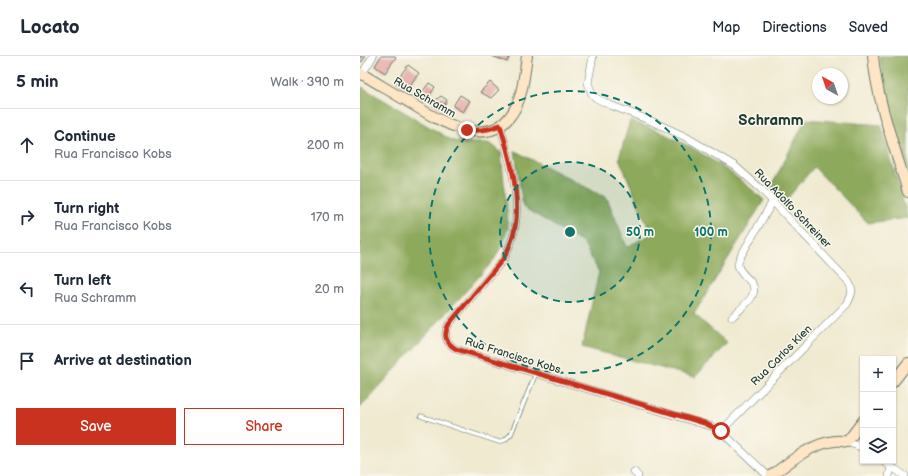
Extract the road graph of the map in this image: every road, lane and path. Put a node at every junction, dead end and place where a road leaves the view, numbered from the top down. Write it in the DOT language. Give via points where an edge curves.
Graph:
graph roads {
  1 [pos="373,56"];
  2 [pos="527,56"];
  3 [pos="593,56"];
  4 [pos="873,56"];
  5 [pos="361,73"];
  6 [pos="500,125"];
  7 [pos="908,192"];
  8 [pos="773,201"];
  9 [pos="852,292"];
  10 [pos="732,317"];
  11 [pos="908,362"];
  12 [pos="536,373"];
  13 [pos="896,378"];
  14 [pos="421,416"];
  15 [pos="860,425"];
  16 [pos="721,431"];
  17 [pos="847,442"];
  18 [pos="860,447"];
  19 [pos="888,464"];
  20 [pos="891,466"];
  21 [pos="769,476"];
  22 [pos="889,476"];
  23 [pos="905,476"];
  1 -- 5 [label="street"];
  2 -- 6 [label="street, Rua Schramm" via="518,102 512,114"];
  3 -- 8 [label="street, Rua Adolfo Schreiner" via="588,83 596,98 701,145 735,166"];
  4 -- 7 [label="street" via="884,113"];
  5 -- 6 [label="street, Rua Schramm" via="457,128 478,131 490,130"];
  6 -- 12 [label="street, Rua Francisco Kobs" via="516,194 515,231 504,258 449,324 445,337 456,349"];
  8 -- 9 [label="street, Rua Adolfo Schreiner" via="848,281"];
  8 -- 10 [label="street" via="739,259 741,271 752,282 754,289 752,296"];
  9 -- 16 [label="street, Rua Carlos Kien" via="847,304"];
  11 -- 13 [label="street"];
  12 -- 14 [label="lane" via="511,434 505,440 499,442"];
  12 -- 16 [label="street, Rua Francisco Kobs" via="704,423"];
  15 -- 17 [label="street"];
  16 -- 21 [label="street, Rua Francisco Kobs"];
  17 -- 18 [label="street"];
  17 -- 21 [label="street" via="821,444"];
  19 -- 20 [label="street"];
  20 -- 22 [label="street"];
  20 -- 23 [label="street"];
}
